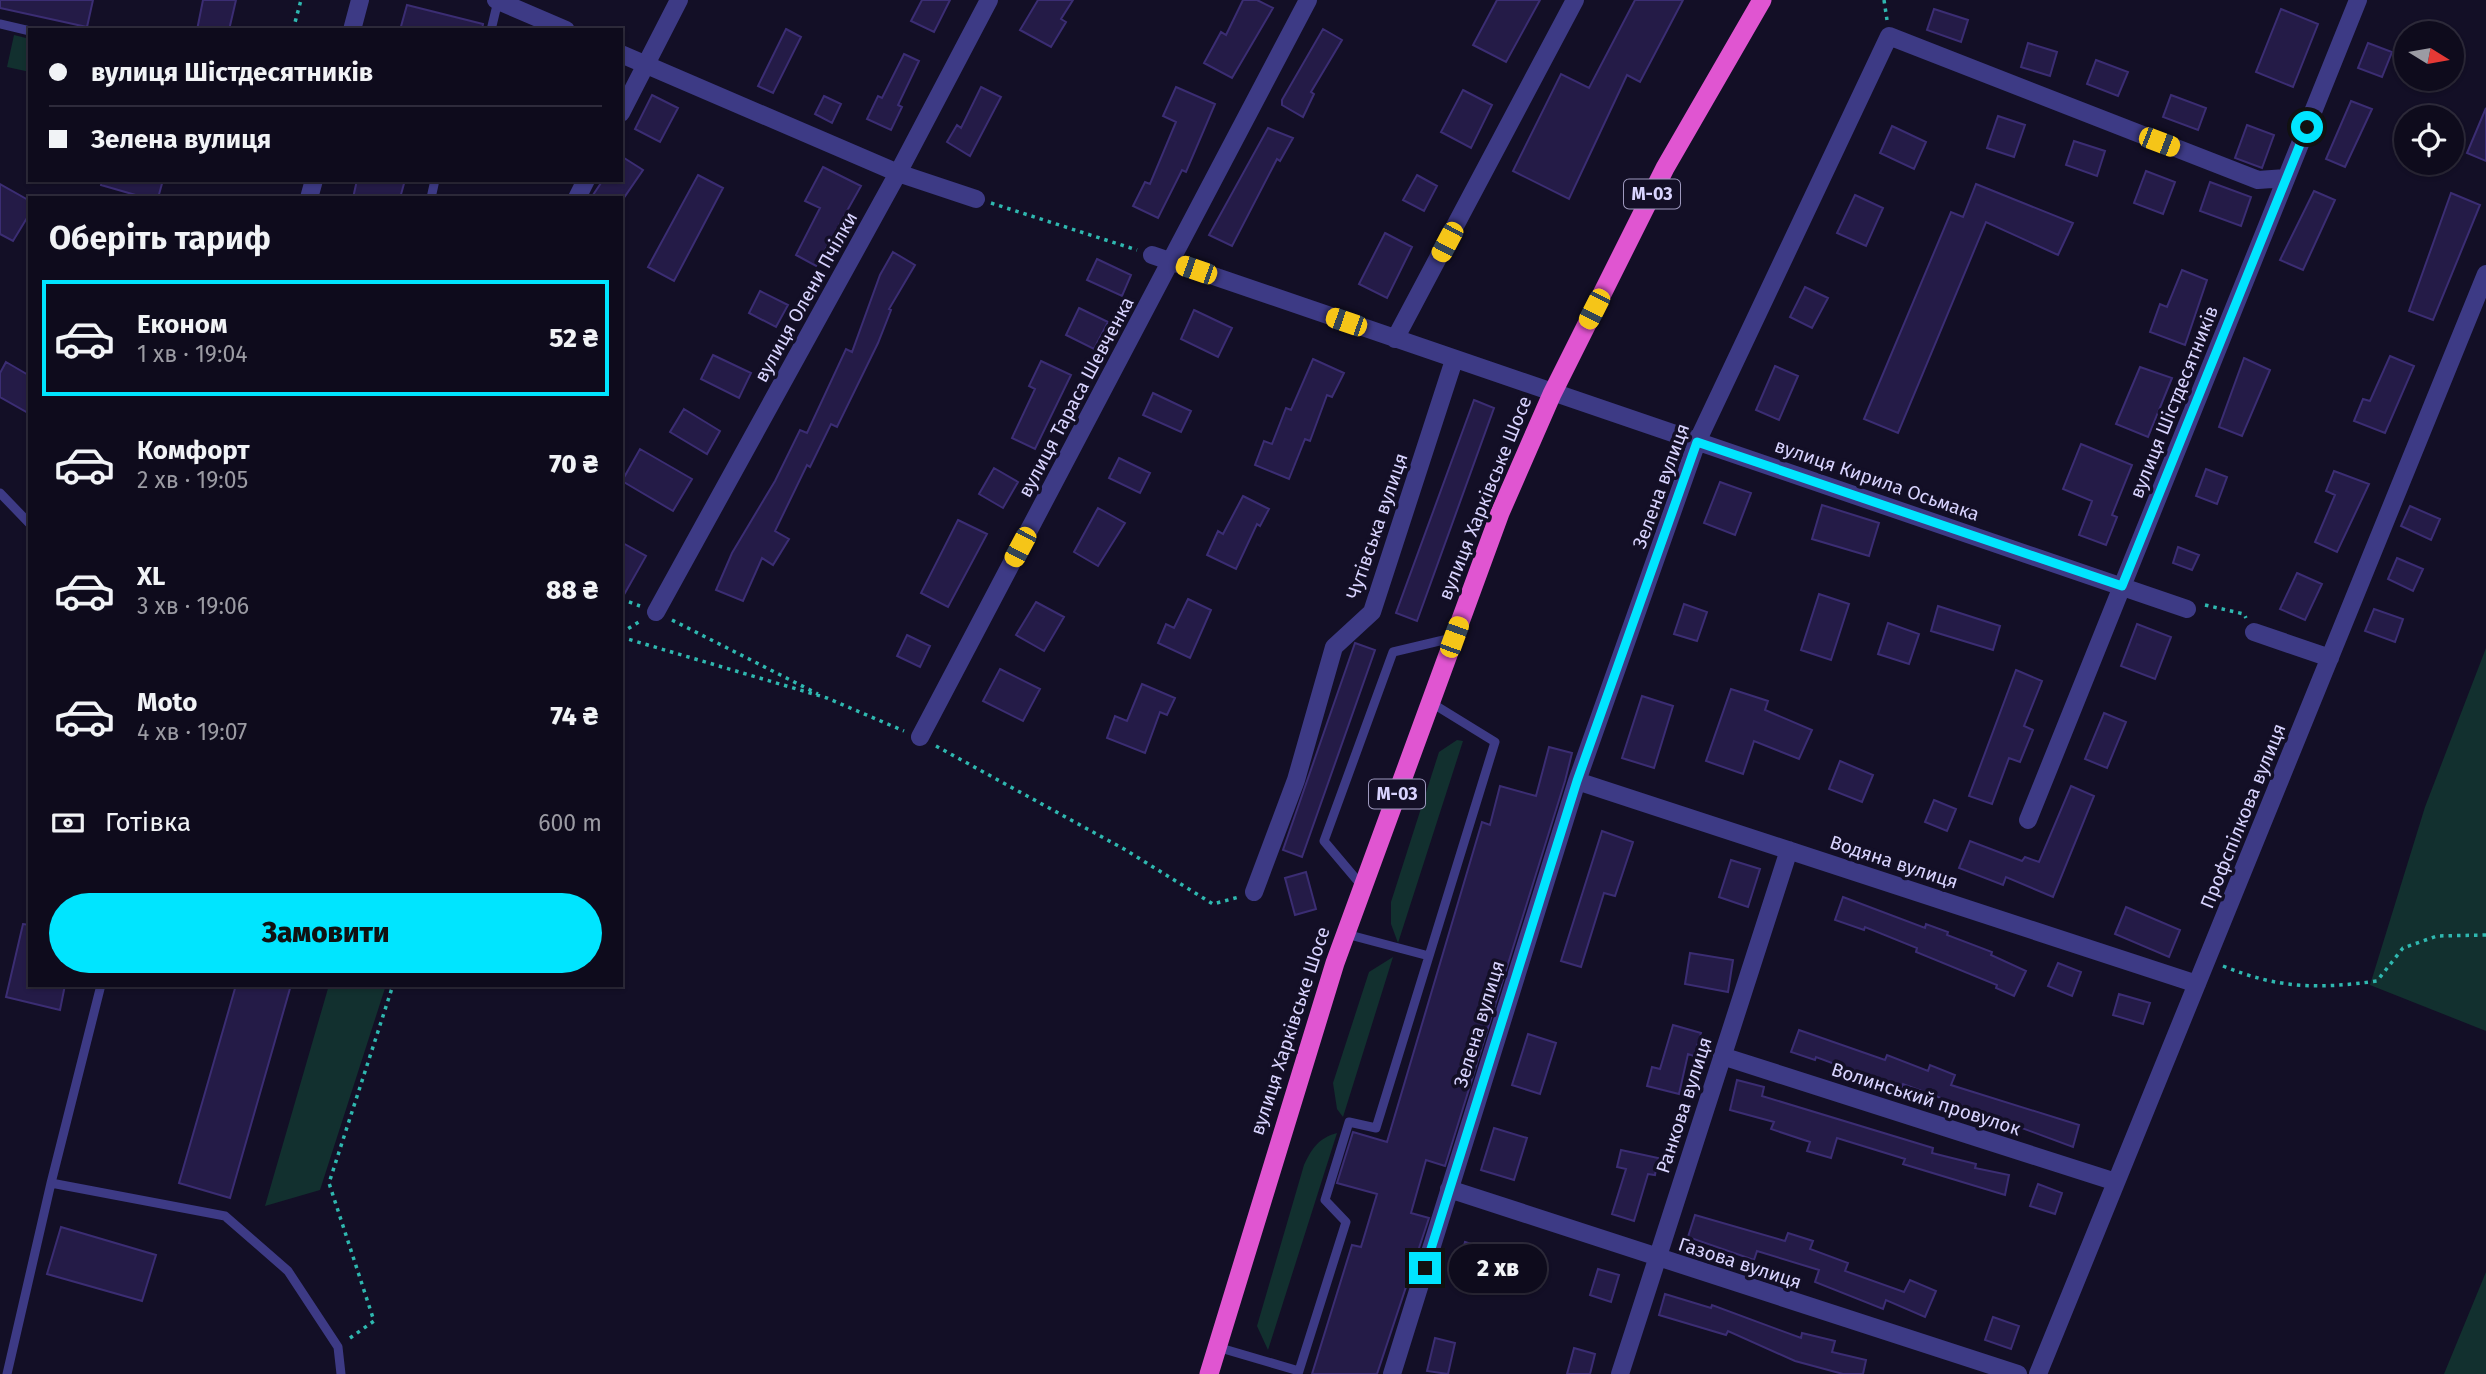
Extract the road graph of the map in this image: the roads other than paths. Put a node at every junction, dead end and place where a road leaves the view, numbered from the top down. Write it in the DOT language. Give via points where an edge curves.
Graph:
graph roads {
  1 [pos="360,0"];
  2 [pos="497,0"];
  3 [pos="679,0"];
  4 [pos="989,0"];
  5 [pos="1308,0"];
  6 [pos="1575,0"];
  7 [pos="1762,0"];
  8 [pos="2358,0"];
  9 [pos="0,24"];
  10 [pos="353,28"];
  11 [pos="491,28"];
  12 [pos="561,28"];
  13 [pos="28,31"];
  14 [pos="623,55"];
  15 [pos="647,64"];
  16 [pos="623,109"];
  17 [pos="898,173"];
  18 [pos="2286,178"];
  19 [pos="976,199"];
  20 [pos="1152,255"];
  21 [pos="1171,261"];
  22 [pos="2486,274"];
  23 [pos="1395,339"];
  24 [pos="1454,360"];
  25 [pos="1552,394"];
  26 [pos="1697,442"];
  27 [pos="0,493"];
  28 [pos="28,522"];
  29 [pos="2122,586"];
  30 [pos="2187,609"];
  31 [pos="656,612"];
  32 [pos="2254,632"];
  33 [pos="1454,637"];
  34 [pos="2330,658"];
  35 [pos="1430,702"];
  36 [pos="920,737"];
  37 [pos="1577,781"];
  38 [pos="2028,820"];
  39 [pos="1789,850"];
  40 [pos="1363,887"];
  41 [pos="1254,892"];
  42 [pos="1346,934"];
  43 [pos="1429,956"];
  44 [pos="2197,985"];
  45 [pos="100,987"];
  46 [pos="1722,1056"];
  47 [pos="2116,1182"];
  48 [pos="51,1183"];
  49 [pos="1450,1189"];
  50 [pos="1260,1199"];
  51 [pos="1657,1258"];
  52 [pos="1217,1347"];
  53 [pos="1299,1372"];
  54 [pos="7,1374"];
  55 [pos="341,1374"];
  56 [pos="1199,1374"];
  57 [pos="1209,1374"];
  58 [pos="1392,1374"];
  59 [pos="1620,1374"];
  60 [pos="2018,1374"];
  61 [pos="2038,1374"];
  1 -- 10 [label="street"];
  2 -- 11 [label="lane"];
  2 -- 12 [label="street"];
  3 -- 15 [label="street"];
  4 -- 17 [label="street, вулиця Олени Пчілки"];
  5 -- 21 [label="street, вулиця Тараса Шевченка"];
  6 -- 23 [label="street"];
  7 -- 25 [label="highway, вулиця Харківське Шосе / М-03" via="1665,168"];
  8 -- 18 [label="street, вулиця Шістдесятників"];
  9 -- 13 [label="lane"];
  14 -- 15 [label="street"];
  15 -- 16 [label="street"];
  15 -- 17 [label="street"];
  17 -- 19 [label="street"];
  17 -- 31 [label="street, вулиця Олени Пчілки"];
  18 -- 26 [label="street, Зелена вулиця" via="2258,180 1889,36"];
  18 -- 29 [label="street, вулиця Шістдесятників"];
  20 -- 21 [label="street, вулиця Кирила Осьмака"];
  21 -- 23 [label="street, вулиця Кирила Осьмака"];
  21 -- 36 [label="street, вулиця Тараса Шевченка"];
  22 -- 34 [label="street, Профспілкова вулиця"];
  23 -- 24 [label="street, вулиця Кирила Осьмака"];
  24 -- 25 [label="street, вулиця Кирила Осьмака"];
  24 -- 41 [label="street, Чутівська вулиця" via="1372,612 1334,647 1296,780"];
  25 -- 26 [label="street, вулиця Кирила Осьмака"];
  25 -- 33 [label="highway, вулиця Харківське Шосе / М-03" via="1500,513"];
  26 -- 29 [label="street, вулиця Кирила Осьмака"];
  26 -- 37 [label="street, Зелена вулиця"];
  27 -- 28 [label="lane"];
  29 -- 30 [label="street, вулиця Кирила Осьмака"];
  29 -- 38 [label="street, вулиця Шістдесятників"];
  32 -- 34 [label="street"];
  33 -- 35 [label="highway, вулиця Харківське Шосе / М-03"];
  33 -- 40 [label="lane" via="1393,652 1388,664 1324,841"];
  34 -- 44 [label="street, Профспілкова вулиця"];
  35 -- 40 [label="highway, вулиця Харківське Шосе / М-03"];
  35 -- 43 [label="lane" via="1495,742"];
  37 -- 39 [label="street, Водяна вулиця"];
  37 -- 49 [label="street, Зелена вулиця"];
  39 -- 44 [label="street, Водяна вулиця"];
  39 -- 46 [label="street, Ранкова вулиця"];
  40 -- 42 [label="highway, вулиця Харківське Шосе / М-03"];
  42 -- 43 [label="lane"];
  42 -- 50 [label="highway, вулиця Харківське Шосе / М-03"];
  43 -- 53 [label="lane" via="1376,1128 1349,1122 1325,1200 1346,1222"];
  44 -- 47 [label="street, Профспілкова вулиця"];
  45 -- 48 [label="lane"];
  46 -- 47 [label="street, Волинський провулок"];
  46 -- 51 [label="street, Ранкова вулиця"];
  47 -- 61 [label="street, Профспілкова вулиця"];
  48 -- 54 [label="lane"];
  48 -- 55 [label="lane" via="225,1216 288,1271 338,1348"];
  49 -- 51 [label="street, Газова вулиця"];
  49 -- 58 [label="street, Зелена вулиця"];
  50 -- 52 [label="highway, вулиця Харківське Шосе / М-03"];
  50 -- 56 [label="highway, вулиця Харківське Шосе / М-03"];
  51 -- 59 [label="street, Ранкова вулиця"];
  51 -- 60 [label="street, Газова вулиця"];
  52 -- 53 [label="lane"];
  52 -- 57 [label="highway, вулиця Харківське Шосе / М-03"];
}
